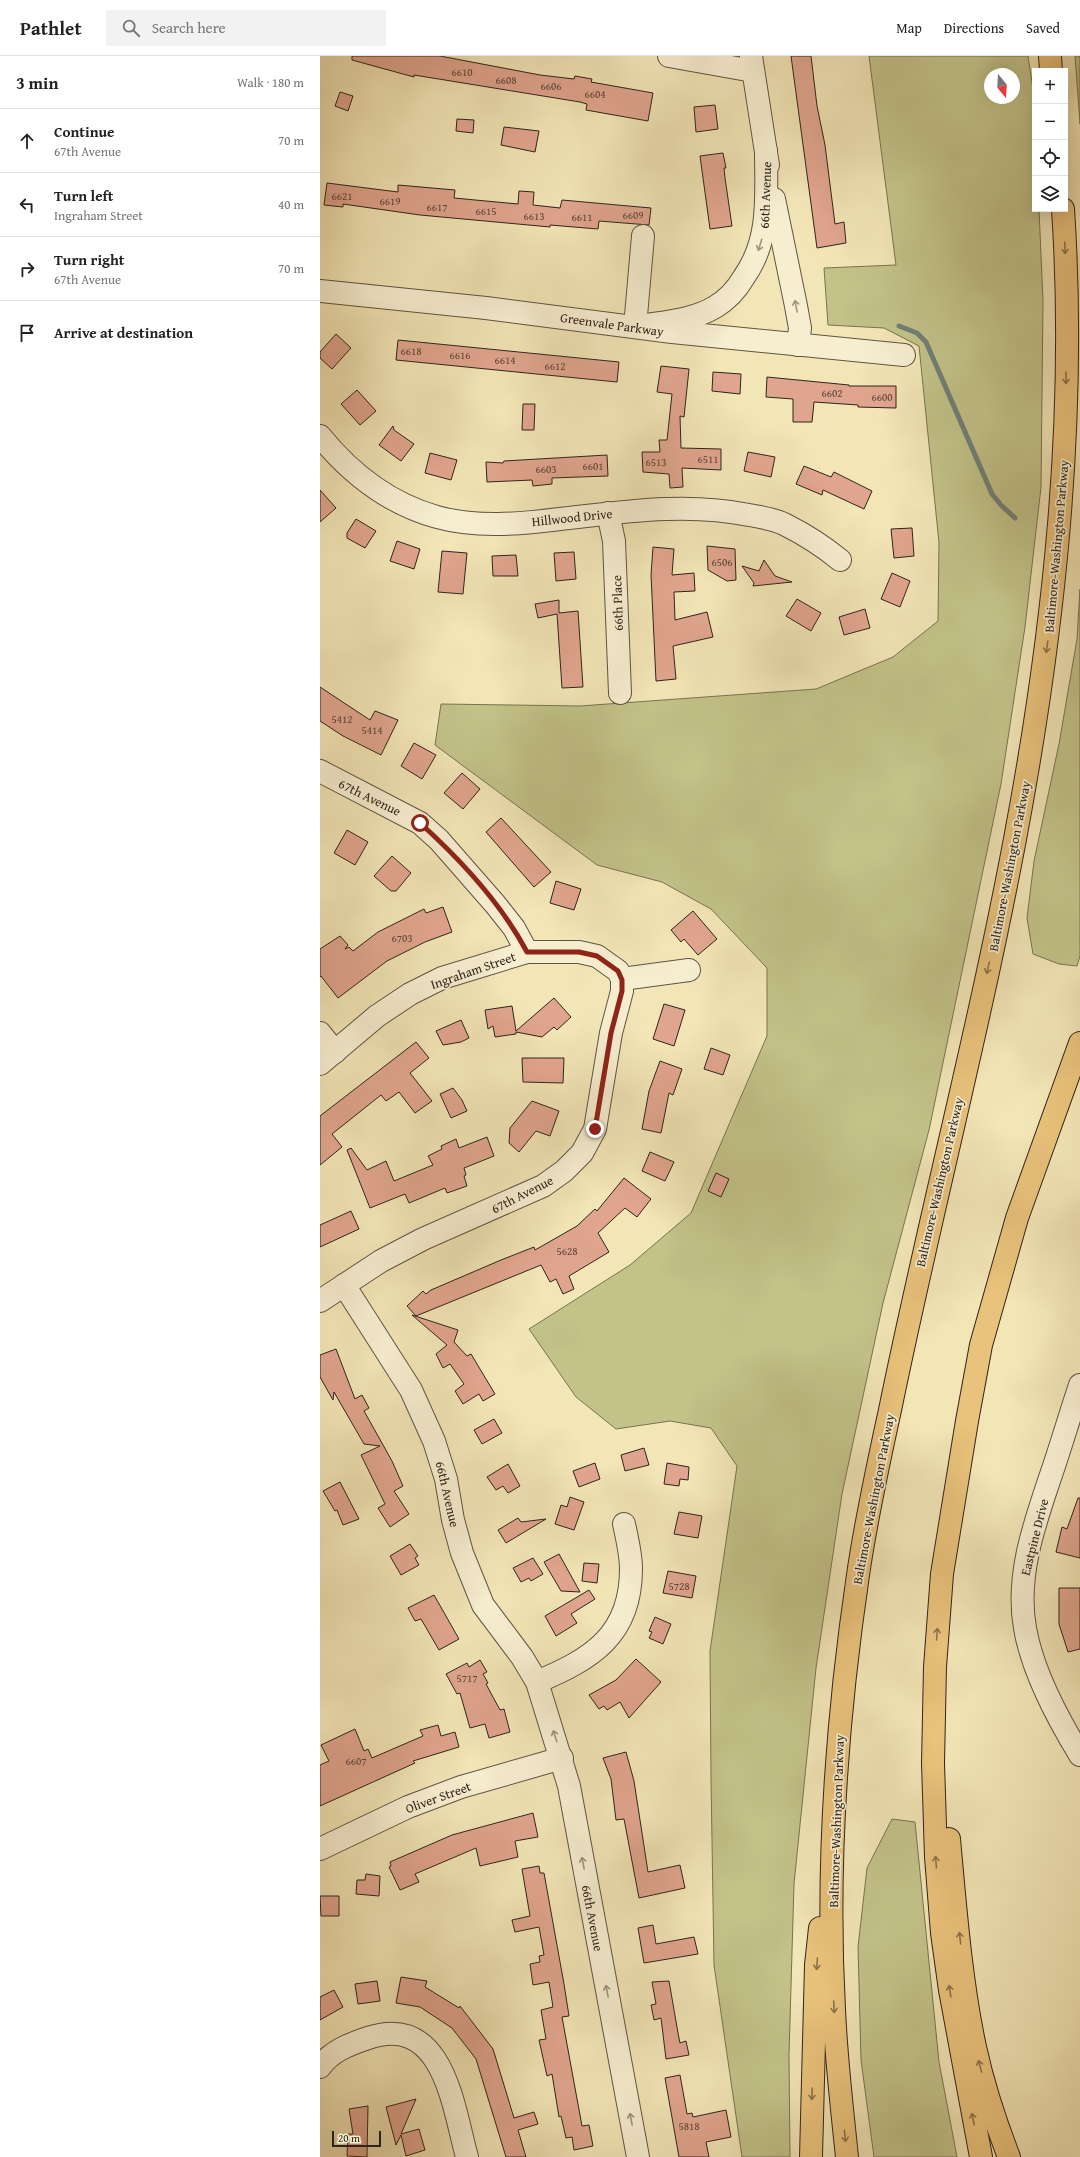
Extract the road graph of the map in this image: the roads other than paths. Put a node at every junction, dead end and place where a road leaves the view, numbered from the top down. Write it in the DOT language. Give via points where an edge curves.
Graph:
graph roads {
  1 [pos="670,56"];
  2 [pos="1050,56"];
  3 [pos="752,63"];
  4 [pos="1051,68"];
  5 [pos="766,151"];
  6 [pos="1063,212"];
  7 [pos="643,236"];
  8 [pos="320,291"];
  9 [pos="635,327"];
  10 [pos="798,345"];
  11 [pos="904,355"];
  12 [pos="320,436"];
  13 [pos="608,513"];
  14 [pos="840,560"];
  15 [pos="620,693"];
  16 [pos="320,771"];
  17 [pos="527,952"];
  18 [pos="689,970"];
  19 [pos="622,980"];
  20 [pos="320,1033"];
  21 [pos="1080,1043"];
  22 [pos="327,1058"];
  23 [pos="344,1285"];
  24 [pos="320,1301"];
  25 [pos="1080,1385"];
  26 [pos="624,1524"];
  27 [pos="935,1667"];
  28 [pos="537,1682"];
  29 [pos="1080,1756"];
  30 [pos="562,1758"];
  31 [pos="836,1772"];
  32 [pos="320,1849"];
  33 [pos="320,2068"];
  34 [pos="467,2157"];
  35 [pos="638,2157"];
  36 [pos="811,2157"];
  37 [pos="847,2157"];
  38 [pos="981,2157"];
  39 [pos="1009,2157"];
  1 -- 3 [label="street"];
  2 -- 4 [label="highway"];
  3 -- 5 [label="street, 66th Avenue"];
  5 -- 9 [label="street, 66th Avenue, one-way" via="764,231 756,258 739,285 714,308 678,320"];
  10 -- 5 [label="street, 66th Avenue, one-way" via="800,328"];
  6 -- 31 [label="highway, Baltimore-Washington Parkway, one-way" via="1066,410 1056,566 1034,736 1013,851 870,1502 846,1664"];
  7 -- 9 [label="street"];
  8 -- 9 [label="street, Greenvale Parkway"];
  9 -- 10 [label="street, Greenvale Parkway"];
  10 -- 11 [label="street, Greenvale Parkway"];
  12 -- 13 [label="street, Hillwood Drive" via="358,475 378,490 413,509 438,518 505,524"];
  13 -- 14 [label="street, Hillwood Drive" via="671,508 712,508 732,511 783,524 822,545"];
  13 -- 15 [label="street, 66th Place" via="614,541"];
  16 -- 17 [label="street, 67th Avenue" via="420,823 439,840 495,904 514,928"];
  17 -- 19 [label="street, Ingraham Street" via="579,952 597,956 618,971"];
  17 -- 22 [label="street, Ingraham Street" via="442,978 410,994 377,1016"];
  18 -- 19 [label="street"];
  19 -- 23 [label="street, 67th Avenue" via="595,1129 582,1154 543,1186 423,1240 381,1261"];
  20 -- 22 [label="street"];
  27 -- 21 [label="highway, one-way" via="942,1574 981,1345 1017,1218"];
  23 -- 24 [label="street, 67th Avenue"];
  23 -- 28 [label="street, 66th Avenue" via="411,1390 434,1441 446,1479 462,1553 483,1605 522,1657"];
  25 -- 29 [label="street, Eastpine Drive" via="1038,1512 1024,1569 1022,1605 1028,1642 1044,1685"];
  26 -- 28 [label="street" via="631,1568 629,1595 623,1617 612,1635 583,1660"];
  38 -- 27 [label="highway, one-way" via="956,2028 942,1933 933,1763"];
  39 -- 27 [label="highway, one-way" via="975,2046 964,1977"];
  30 -- 28 [label="street, 66th Avenue, one-way"];
  30 -- 32 [label="street, Oliver Street" via="461,1787 408,1807"];
  35 -- 30 [label="street, 66th Avenue, one-way"];
  31 -- 36 [label="highway, one-way" via="816,1965"];
  31 -- 37 [label="highway, Baltimore-Washington Parkway, one-way" via="832,1877 833,2007"];
  33 -- 34 [label="street" via="326,2059 342,2049 373,2036 397,2034 420,2043 436,2058 448,2085"];
}
